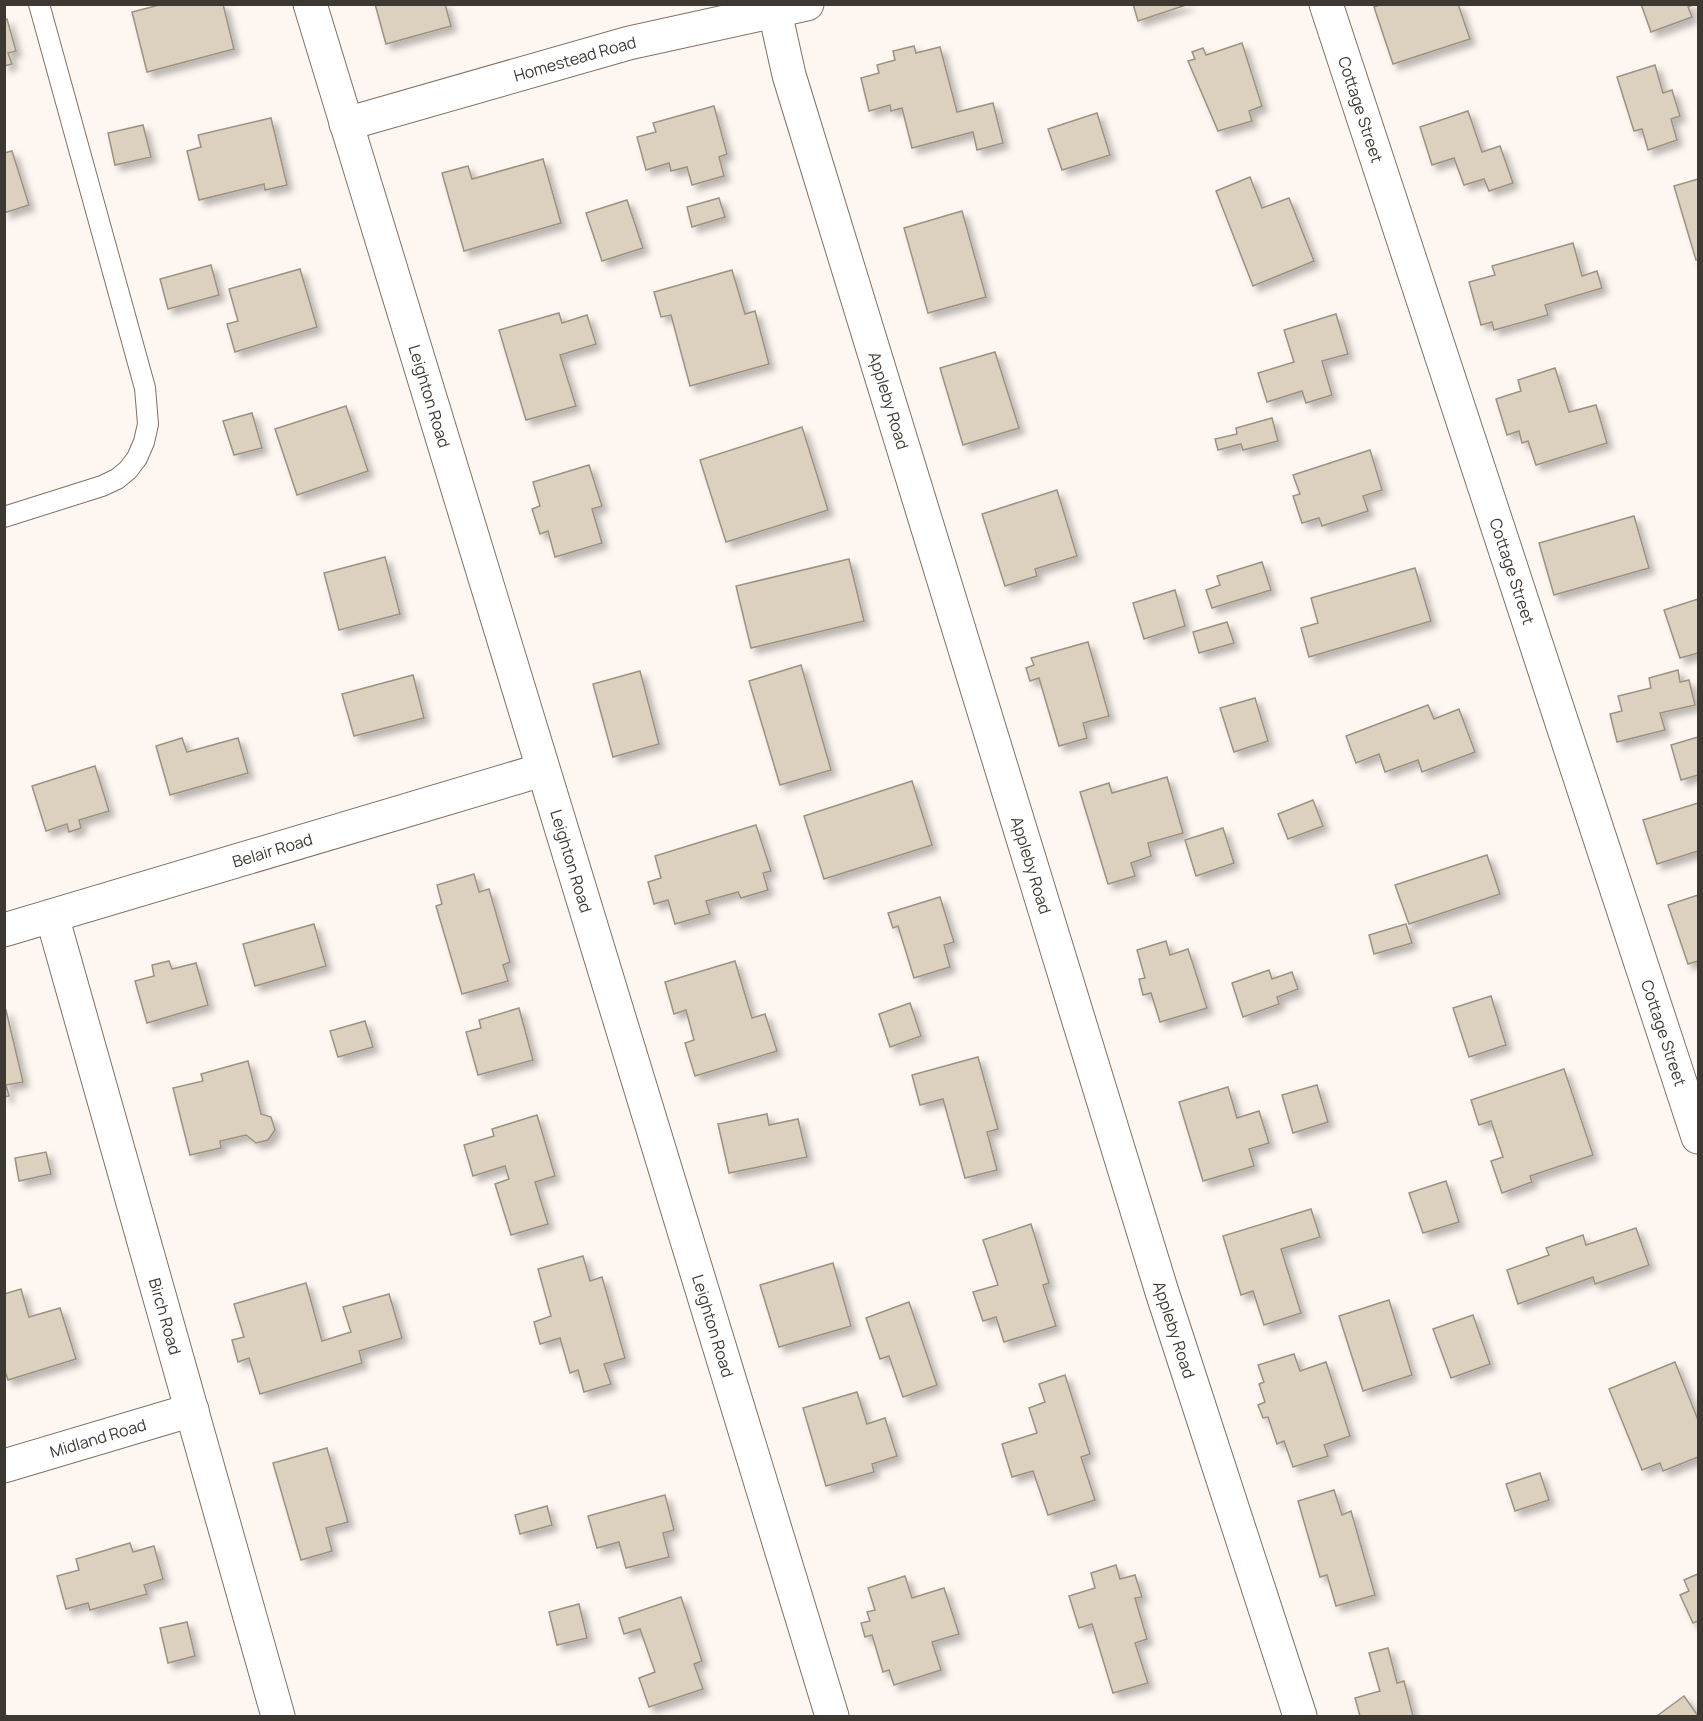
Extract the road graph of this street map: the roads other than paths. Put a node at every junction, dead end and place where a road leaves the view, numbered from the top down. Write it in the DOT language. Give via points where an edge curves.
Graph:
graph roads {
  1 [pos="39,4"];
  2 [pos="310,4"];
  3 [pos="807,4"];
  4 [pos="1326,4"];
  5 [pos="775,12"];
  6 [pos="346,124"];
  7 [pos="4,517"];
  8 [pos="542,770"];
  9 [pos="52,916"];
  10 [pos="4,930"];
  11 [pos="1698,1137"];
  12 [pos="192,1410"];
  13 [pos="4,1466"];
  14 [pos="278,1716"];
  15 [pos="832,1716"];
  16 [pos="1300,1716"];
  1 -- 7 [label="lane" via="145,388 148,424 137,458 117,479"];
  2 -- 6 [label="street, Leighton Road"];
  3 -- 5 [label="street, Homestead Road"];
  4 -- 11 [label="street, Cottage Street"];
  5 -- 6 [label="street, Homestead Road" via="618,46"];
  5 -- 16 [label="street, Appleby Road" via="789,75 1158,1281"];
  6 -- 8 [label="street, Leighton Road"];
  8 -- 9 [label="street, Belair Road"];
  8 -- 15 [label="street, Leighton Road"];
  9 -- 10 [label="street, Belair Road"];
  9 -- 12 [label="street, Birch Road"];
  12 -- 13 [label="street, Midland Road"];
  12 -- 14 [label="street, Birch Road"];
}
